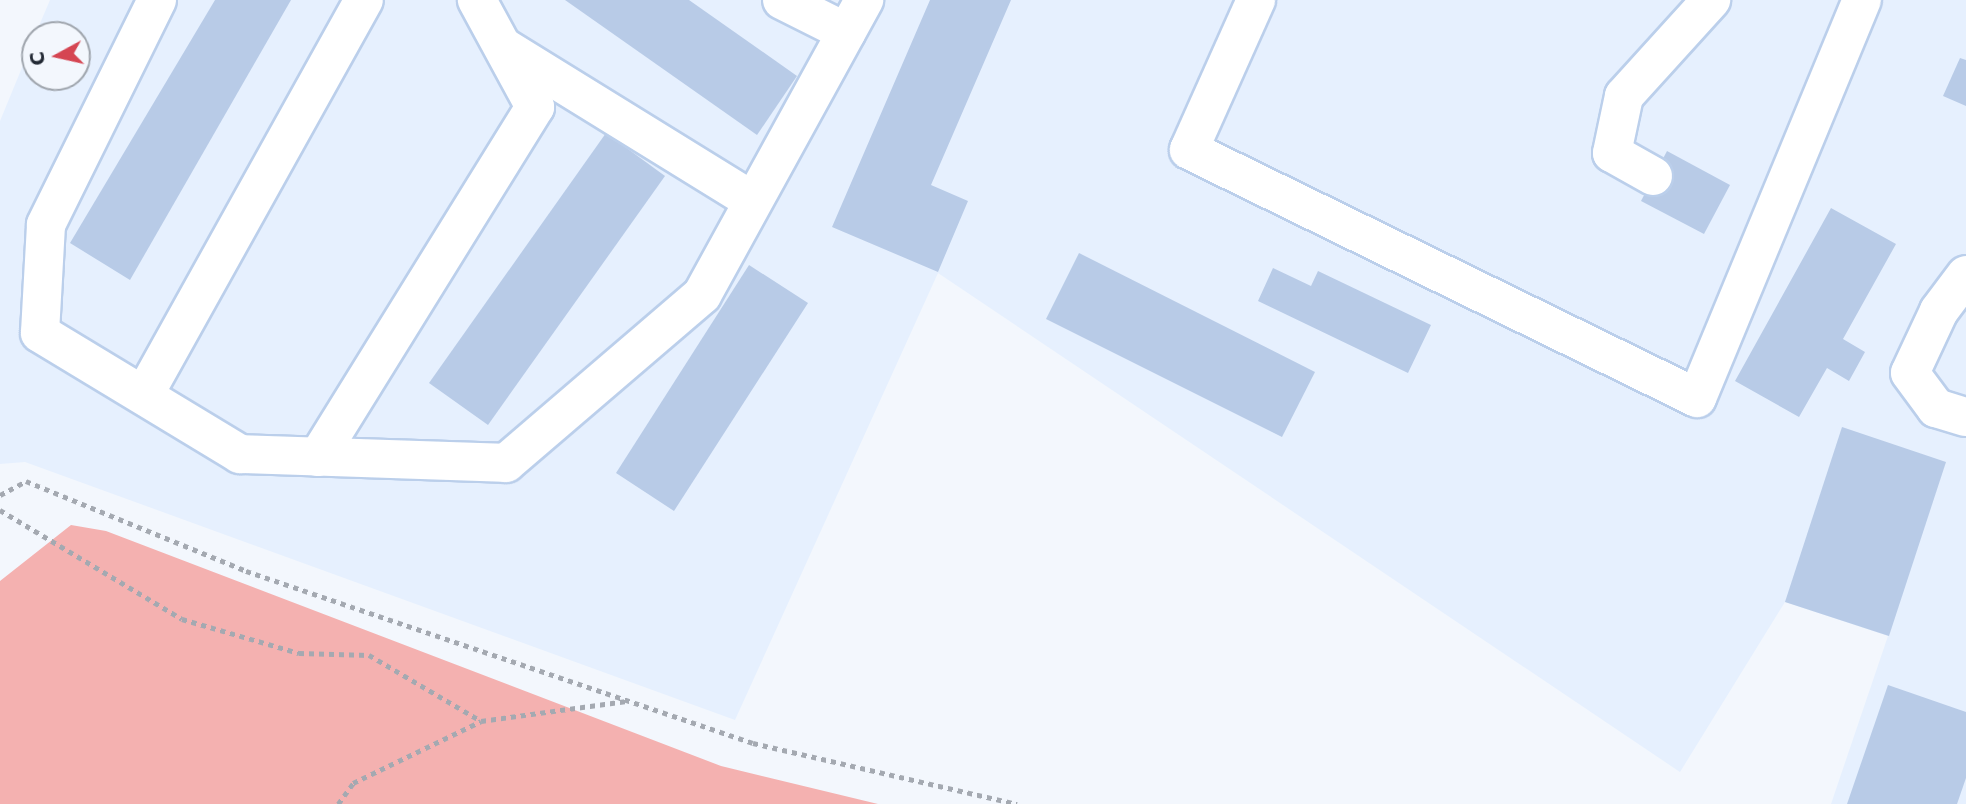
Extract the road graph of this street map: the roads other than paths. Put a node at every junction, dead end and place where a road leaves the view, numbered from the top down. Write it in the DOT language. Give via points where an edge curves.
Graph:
graph roads {
  1 [pos="157,0"];
  2 [pos="364,0"];
  3 [pos="477,0"];
  4 [pos="782,0"];
  5 [pos="1256,0"];
  6 [pos="1711,0"];
  7 [pos="1862,0"];
  8 [pos="855,16"];
  9 [pos="503,47"];
  10 [pos="1653,176"];
  11 [pos="753,201"];
  12 [pos="1966,275"];
  13 [pos="144,396"];
  14 [pos="1966,417"];
  15 [pos="318,457"];
  1 -- 13 [label="lane" via="46,225 40,333"];
  2 -- 13 [label="lane"];
  3 -- 9 [label="lane"];
  4 -- 8 [label="lane"];
  5 -- 7 [label="lane" via="1189,150 1697,398"];
  6 -- 10 [label="lane" via="1624,96 1612,153"];
  8 -- 11 [label="lane"];
  9 -- 11 [label="lane"];
  9 -- 15 [label="lane" via="535,107"];
  11 -- 15 [label="lane" via="702,295 506,463"];
  12 -- 14 [label="lane" via="1939,311 1910,373 1936,408"];
  13 -- 15 [label="lane" via="240,454"];
}
